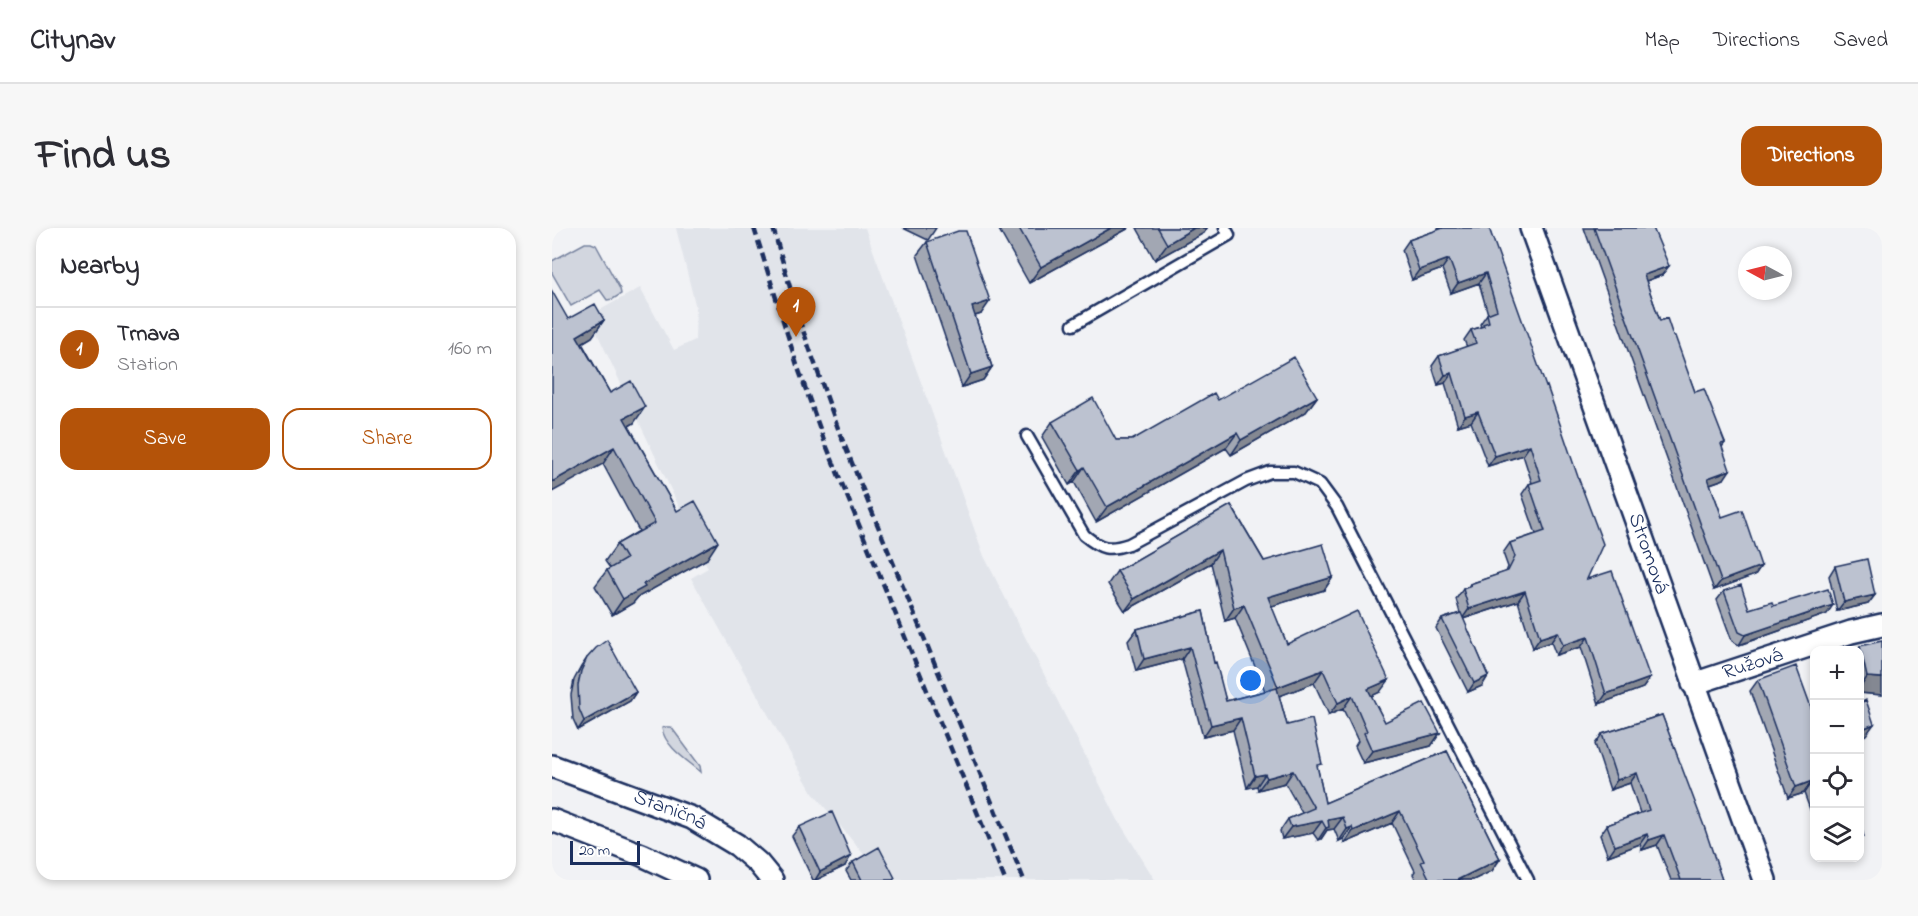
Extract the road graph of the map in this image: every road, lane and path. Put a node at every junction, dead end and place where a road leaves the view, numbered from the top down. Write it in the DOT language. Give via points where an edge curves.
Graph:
graph roads {
  1 [pos="1225,228"];
  2 [pos="1531,228"];
  3 [pos="1073,325"];
  4 [pos="1027,436"];
  5 [pos="1882,625"];
  6 [pos="1694,684"];
  7 [pos="552,766"];
  8 [pos="552,820"];
  9 [pos="696,880"];
  10 [pos="772,880"];
  11 [pos="1527,880"];
  12 [pos="1765,880"];
  1 -- 3 [label="lane" via="1228,235"];
  2 -- 6 [label="street, Stromová"];
  4 -- 11 [label="lane" via="1084,536 1098,546 1113,549 1270,472 1294,472 1320,484 1337,507"];
  5 -- 6 [label="street, Ružová"];
  6 -- 12 [label="street, Stromová"];
  7 -- 10 [label="street, Staničná" via="692,818 737,845"];
  8 -- 9 [label="street"];
}
